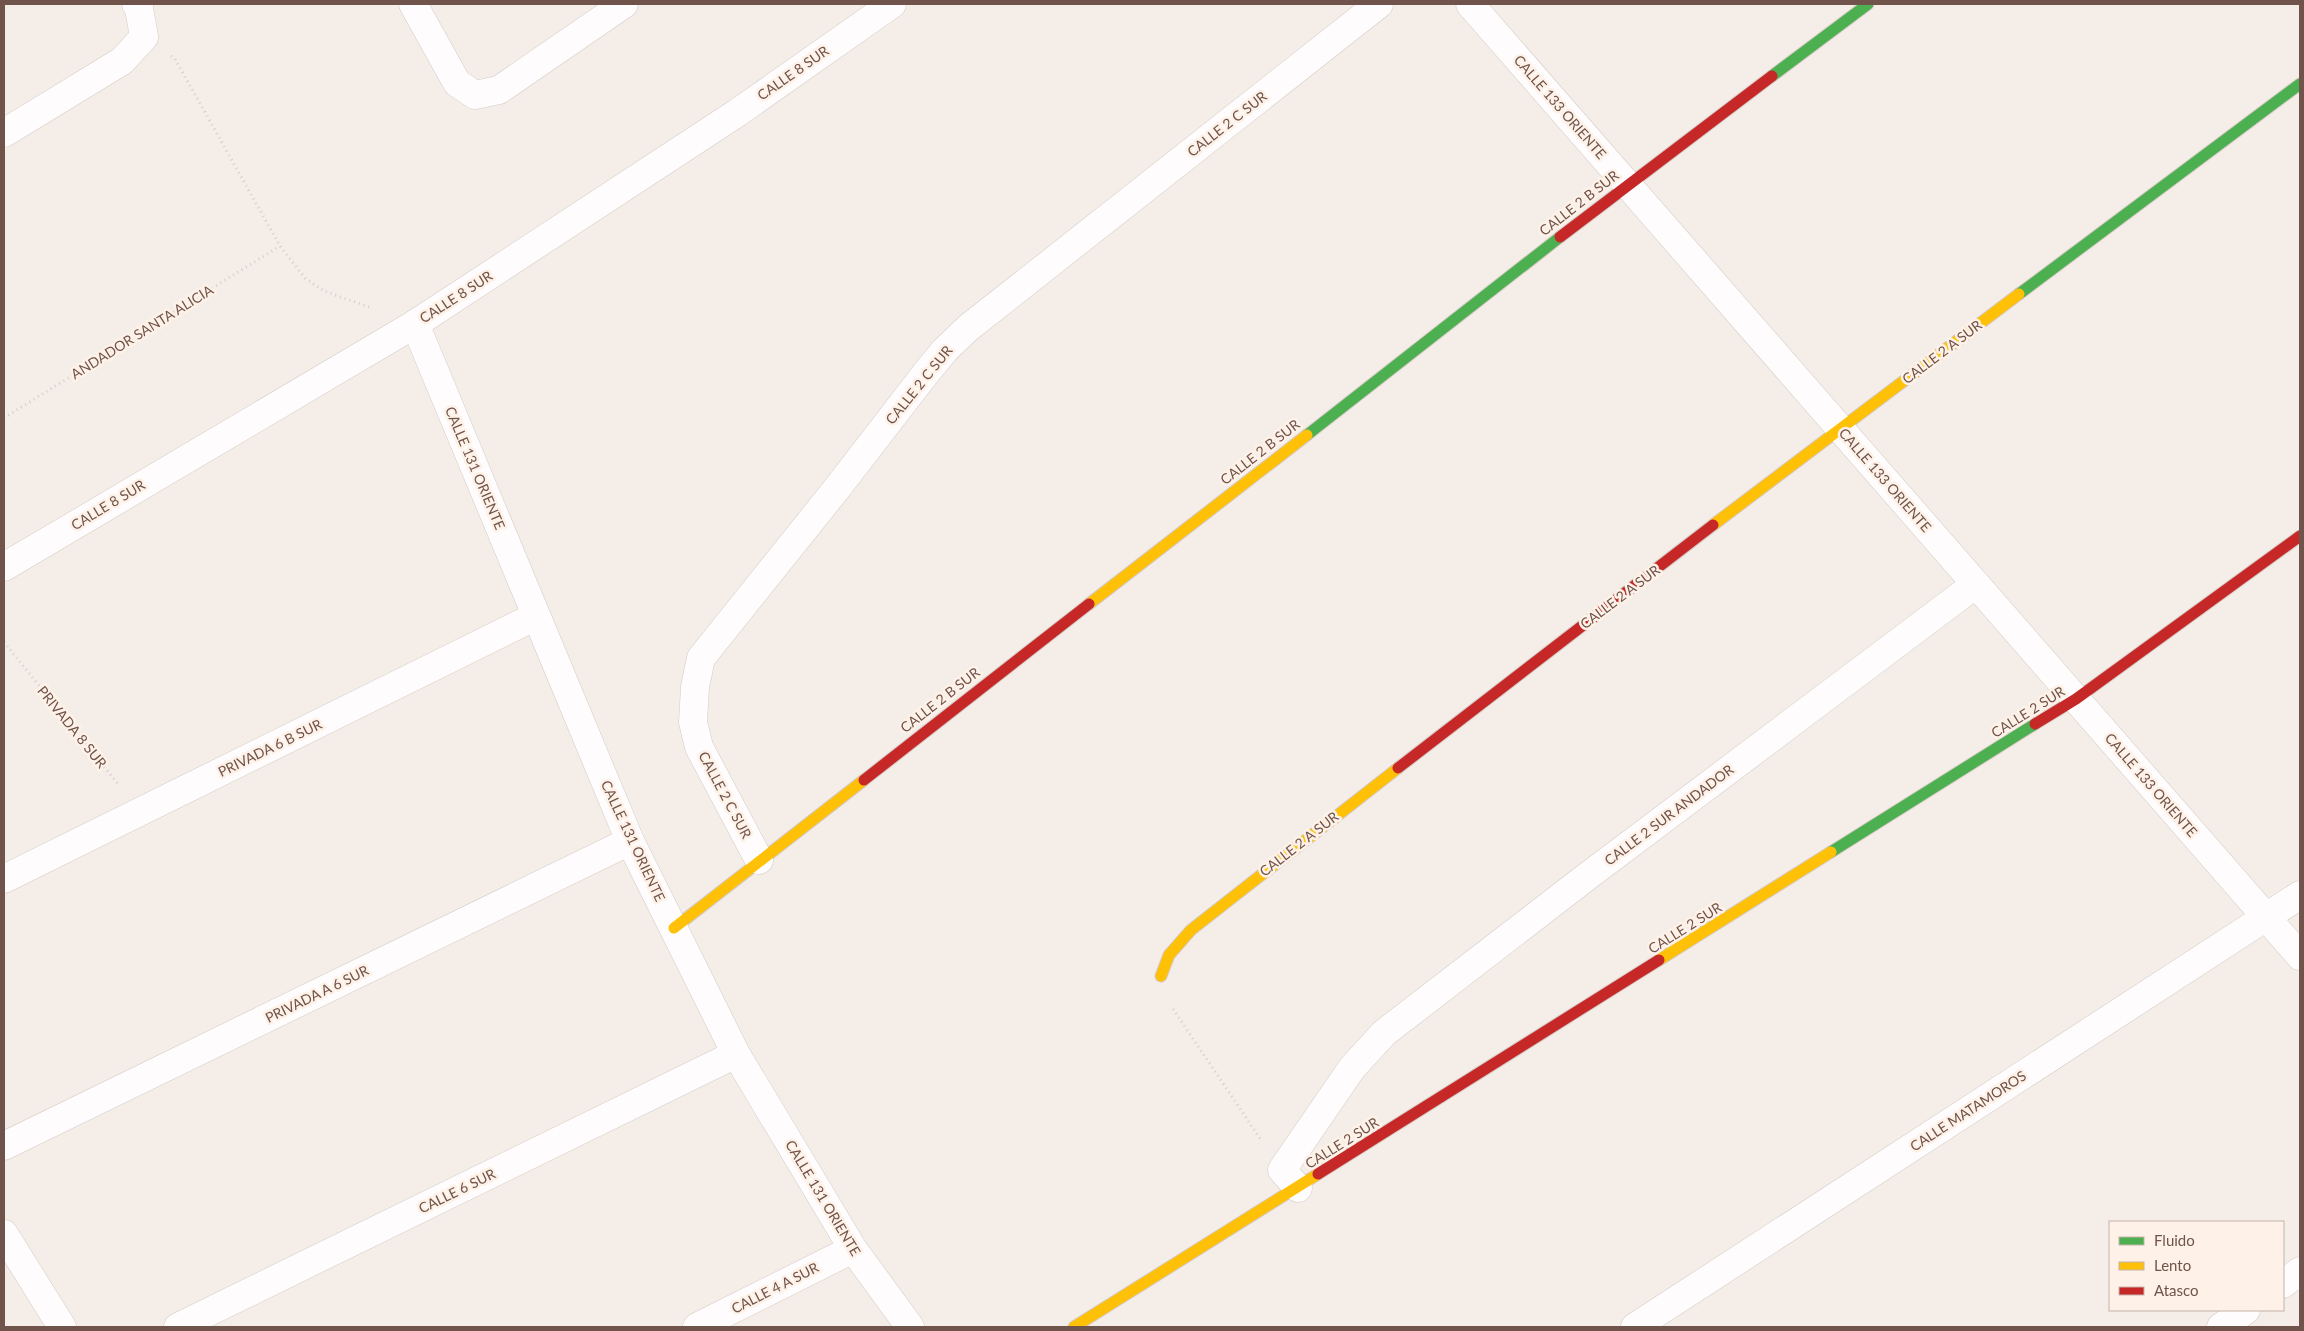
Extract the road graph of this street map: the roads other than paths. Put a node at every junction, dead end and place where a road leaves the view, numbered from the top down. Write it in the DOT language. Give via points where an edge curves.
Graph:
graph roads {
  1 [pos="136,4"];
  2 [pos="413,4"];
  3 [pos="624,4"];
  4 [pos="892,4"];
  5 [pos="1379,4"];
  6 [pos="1470,4"];
  7 [pos="1868,4"];
  8 [pos="2300,84"];
  9 [pos="4,133"];
  10 [pos="1628,184"];
  11 [pos="415,324"];
  12 [pos="1840,429"];
  13 [pos="2300,536"];
  14 [pos="4,567"];
  15 [pos="1976,584"];
  16 [pos="536,616"];
  17 [pos="2076,699"];
  18 [pos="630,841"];
  19 [pos="759,860"];
  20 [pos="4,880"];
  21 [pos="2300,894"];
  22 [pos="2266,917"];
  23 [pos="674,928"];
  24 [pos="2300,956"];
  25 [pos="1161,976"];
  26 [pos="736,1054"];
  27 [pos="4,1146"];
  28 [pos="1290,1179"];
  29 [pos="4,1234"];
  30 [pos="853,1249"];
  31 [pos="2300,1271"];
  32 [pos="2284,1283"];
  33 [pos="2245,1311"];
  34 [pos="62,1327"];
  35 [pos="178,1327"];
  36 [pos="698,1327"];
  37 [pos="910,1327"];
  38 [pos="1074,1327"];
  39 [pos="1636,1327"];
  40 [pos="2221,1327"];
  1 -- 9 [label="street" via="144,37 122,62"];
  2 -- 3 [label="street" via="457,83 475,95 499,90"];
  4 -- 11 [label="street, CALLE 8 SUR" via="737,113"];
  5 -- 19 [label="street, CALLE 2 C SUR" via="944,350 700,658 694,687 693,722 699,747"];
  6 -- 10 [label="street, CALLE 133 ORIENTE"];
  7 -- 10 [label="street, CALLE 2 B SUR"];
  8 -- 12 [label="street, CALLE 2 A SUR"];
  10 -- 12 [label="street, CALLE 133 ORIENTE"];
  10 -- 19 [label="street, CALLE 2 B SUR"];
  11 -- 14 [label="street, CALLE 8 SUR"];
  11 -- 16 [label="street, CALLE 131 ORIENTE"];
  12 -- 15 [label="street, CALLE 133 ORIENTE"];
  12 -- 25 [label="street, CALLE 2 A SUR" via="1386,775 1198,924 1168,955"];
  13 -- 17 [label="street, CALLE 2 SUR"];
  15 -- 17 [label="street, CALLE 133 ORIENTE"];
  15 -- 28 [label="street, CALLE 2 SUR ANDADOR" via="1384,1033 1352,1068"];
  16 -- 18 [label="street, CALLE 131 ORIENTE"];
  16 -- 20 [label="street, PRIVADA 6 B SUR"];
  17 -- 22 [label="street, CALLE 133 ORIENTE"];
  17 -- 28 [label="street, CALLE 2 SUR"];
  18 -- 23 [label="street, CALLE 131 ORIENTE"];
  18 -- 27 [label="street, PRIVADA A 6 SUR"];
  19 -- 23 [label="street, CALLE 2 B SUR"];
  21 -- 22 [label="street, CALLE MATAMOROS"];
  22 -- 24 [label="street, CALLE 133 ORIENTE"];
  22 -- 39 [label="street, CALLE MATAMOROS"];
  23 -- 26 [label="street, CALLE 131 ORIENTE"];
  26 -- 30 [label="street, CALLE 131 ORIENTE"];
  26 -- 35 [label="street, CALLE 6 SUR"];
  28 -- 38 [label="street, CALLE 2 SUR"];
  29 -- 34 [label="street"];
  30 -- 36 [label="street, CALLE 4 A SUR"];
  30 -- 37 [label="street, CALLE 131 ORIENTE"];
  31 -- 32 [label="street"];
  33 -- 40 [label="street"];
}
